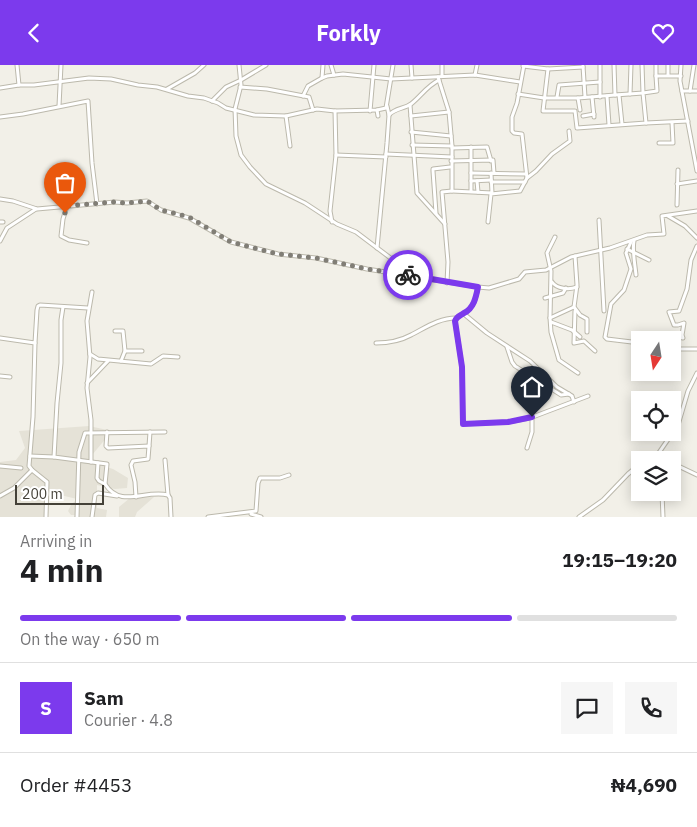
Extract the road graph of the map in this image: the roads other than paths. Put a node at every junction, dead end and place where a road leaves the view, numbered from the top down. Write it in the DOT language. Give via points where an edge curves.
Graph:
graph roads {
  1 [pos="17,65"];
  2 [pos="61,65"];
  3 [pos="204,65"];
  4 [pos="239,65"];
  5 [pos="266,65"];
  6 [pos="323,65"];
  7 [pos="331,65"];
  8 [pos="374,65"];
  9 [pos="393,65"];
  10 [pos="411,65"];
  11 [pos="442,65"];
  12 [pos="477,65"];
  13 [pos="600,65"];
  14 [pos="614,65"];
  15 [pos="630,65"];
  16 [pos="642,65"];
  17 [pos="656,65"];
  18 [pos="668,65"];
  19 [pos="681,65"];
  20 [pos="694,65"];
  21 [pos="523,66"];
  22 [pos="568,66"];
  23 [pos="583,66"];
  24 [pos="555,67"];
  25 [pos="548,69"];
  26 [pos="334,75"];
  27 [pos="475,75"];
  28 [pos="668,75"];
  29 [pos="656,76"];
  30 [pos="681,76"];
  31 [pos="440,77"];
  32 [pos="322,78"];
  33 [pos="373,78"];
  34 [pos="412,78"];
  35 [pos="390,79"];
  36 [pos="240,80"];
  37 [pos="60,81"];
  38 [pos="520,81"];
  39 [pos="600,82"];
  40 [pos="584,83"];
  41 [pos="18,85"];
  42 [pos="240,87"];
  43 [pos="0,88"];
  44 [pos="167,89"];
  45 [pos="682,91"];
  46 [pos="690,91"];
  47 [pos="697,91"];
  48 [pos="643,93"];
  49 [pos="518,94"];
  50 [pos="630,94"];
  51 [pos="617,95"];
  52 [pos="303,96"];
  53 [pos="607,96"];
  54 [pos="558,97"];
  55 [pos="585,97"];
  56 [pos="592,97"];
  57 [pos="600,97"];
  58 [pos="544,98"];
  59 [pos="578,98"];
  60 [pos="212,101"];
  61 [pos="387,105"];
  62 [pos="410,105"];
  63 [pos="59,106"];
  64 [pos="235,109"];
  65 [pos="313,110"];
  66 [pos="377,110"];
  67 [pos="580,110"];
  68 [pos="335,111"];
  69 [pos="370,111"];
  70 [pos="449,112"];
  71 [pos="389,115"];
  72 [pos="286,116"];
  73 [pos="378,116"];
  74 [pos="410,116"];
  75 [pos="583,116"];
  76 [pos="0,117"];
  77 [pos="688,121"];
  78 [pos="646,123"];
  79 [pos="672,123"];
  80 [pos="622,124"];
  81 [pos="608,125"];
  82 [pos="569,131"];
  83 [pos="411,133"];
  84 [pos="451,136"];
  85 [pos="659,143"];
  86 [pos="412,145"];
  87 [pos="290,146"];
  88 [pos="452,147"];
  89 [pos="471,147"];
  90 [pos="695,150"];
  91 [pos="336,155"];
  92 [pos="386,156"];
  93 [pos="413,156"];
  94 [pos="451,159"];
  95 [pos="470,161"];
  96 [pos="490,161"];
  97 [pos="696,163"];
  98 [pos="451,167"];
  99 [pos="678,170"];
  100 [pos="697,171"];
  101 [pos="471,173"];
  102 [pos="493,173"];
  103 [pos="526,178"];
  104 [pos="471,181"];
  105 [pos="478,181"];
  106 [pos="491,181"];
  107 [pos="697,181"];
  108 [pos="677,184"];
  109 [pos="452,191"];
  110 [pos="472,191"];
  111 [pos="478,192"];
  112 [pos="492,193"];
  113 [pos="0,199"];
  114 [pos="97,204"];
  115 [pos="677,205"];
  116 [pos="67,206"];
  117 [pos="444,206"];
  118 [pos="436,207"];
  119 [pos="37,209"];
  120 [pos="697,211"];
  121 [pos="436,214"];
  122 [pos="664,215"];
  123 [pos="599,220"];
  124 [pos="332,221"];
  125 [pos="488,222"];
  126 [pos="445,223"];
  127 [pos="555,237"];
  128 [pos="697,238"];
  129 [pos="0,241"];
  130 [pos="632,241"];
  131 [pos="87,243"];
  132 [pos="697,246"];
  133 [pos="377,248"];
  134 [pos="627,249"];
  135 [pos="602,250"];
  136 [pos="635,253"];
  137 [pos="575,256"];
  138 [pos="649,260"];
  139 [pos="550,267"];
  140 [pos="413,275"];
  141 [pos="636,275"];
  142 [pos="551,281"];
  143 [pos="447,283"];
  144 [pos="478,287"];
  145 [pos="577,287"];
  146 [pos="566,288"];
  147 [pos="92,292"];
  148 [pos="551,297"];
  149 [pos="545,298"];
  150 [pos="63,307"];
  151 [pos="88,308"];
  152 [pos="575,309"];
  153 [pos="604,311"];
  154 [pos="464,314"];
  155 [pos="456,318"];
  156 [pos="550,320"];
  157 [pos="115,331"];
  158 [pos="587,332"];
  159 [pos="575,333"];
  160 [pos="580,337"];
  161 [pos="0,338"];
  162 [pos="681,338"];
  163 [pos="631,342"];
  164 [pos="35,343"];
  165 [pos="376,343"];
  166 [pos="507,347"];
  167 [pos="681,349"];
  168 [pos="697,349"];
  169 [pos="125,351"];
  170 [pos="142,351"];
  171 [pos="595,351"];
  172 [pos="90,354"];
  173 [pos="178,357"];
  174 [pos="108,360"];
  175 [pos="121,361"];
  176 [pos="578,373"];
  177 [pos="697,373"];
  178 [pos="0,376"];
  179 [pos="10,377"];
  180 [pos="87,383"];
  181 [pos="569,394"];
  182 [pos="588,396"];
  183 [pos="574,401"];
  184 [pos="532,417"];
  185 [pos="107,432"];
  186 [pos="150,432"];
  187 [pos="165,432"];
  188 [pos="91,433"];
  189 [pos="149,446"];
  190 [pos="528,447"];
  191 [pos="663,451"];
  192 [pos="30,456"];
  193 [pos="54,457"];
  194 [pos="165,460"];
  195 [pos="79,461"];
  196 [pos="91,462"];
  197 [pos="98,463"];
  198 [pos="0,465"];
  199 [pos="681,467"];
  200 [pos="21,468"];
  201 [pos="32,470"];
  202 [pos="631,471"];
  203 [pos="289,475"];
  204 [pos="697,475"];
  205 [pos="105,483"];
  206 [pos="168,495"];
  207 [pos="0,496"];
  208 [pos="118,496"];
  209 [pos="136,497"];
  210 [pos="662,501"];
  211 [pos="248,513"];
  212 [pos="46,517"];
  213 [pos="76,517"];
  214 [pos="92,517"];
  215 [pos="171,517"];
  216 [pos="208,517"];
  217 [pos="261,517"];
  218 [pos="579,517"];
  219 [pos="663,517"];
  1 -- 41 [label="street"];
  2 -- 37 [label="street"];
  3 -- 44 [label="street"];
  4 -- 36 [label="street"];
  5 -- 36 [label="street"];
  6 -- 32 [label="street"];
  7 -- 26 [label="street"];
  8 -- 33 [label="street"];
  9 -- 35 [label="street"];
  10 -- 34 [label="street"];
  11 -- 31 [label="street"];
  12 -- 27 [label="street"];
  13 -- 39 [label="street"];
  14 -- 51 [label="street"];
  15 -- 50 [label="street"];
  16 -- 48 [label="street"];
  17 -- 29 [label="street"];
  18 -- 28 [label="street"];
  19 -- 30 [label="street"];
  20 -- 46 [label="street"];
  21 -- 25 [label="street"];
  21 -- 38 [label="street"];
  22 -- 23 [label="street"];
  22 -- 24 [label="street"];
  23 -- 40 [label="street"];
  24 -- 25 [label="street"];
  25 -- 58 [label="street"];
  26 -- 32 [label="street"];
  26 -- 33 [label="street"];
  27 -- 31 [label="street"];
  27 -- 38 [label="street"];
  28 -- 29 [label="street"];
  28 -- 30 [label="street"];
  29 -- 48 [label="street" via="656,91"];
  30 -- 45 [label="street"];
  31 -- 34 [label="street"];
  31 -- 62 [label="street"];
  31 -- 70 [label="street"];
  32 -- 52 [label="street" via="308,86"];
  33 -- 35 [label="street"];
  33 -- 69 [label="street"];
  34 -- 35 [label="street"];
  35 -- 61 [label="street"];
  36 -- 42 [label="street"];
  36 -- 60 [label="street" via="226,87"];
  37 -- 41 [label="street"];
  37 -- 44 [label="street" via="111,79"];
  37 -- 63 [label="street"];
  38 -- 49 [label="street"];
  39 -- 40 [label="street"];
  39 -- 57 [label="street"];
  40 -- 54 [label="street" via="559,85"];
  40 -- 55 [label="street"];
  41 -- 43 [label="street"];
  42 -- 52 [label="street"];
  42 -- 64 [label="street"];
  44 -- 60 [label="street"];
  45 -- 46 [label="street"];
  45 -- 77 [label="street"];
  46 -- 47 [label="street"];
  48 -- 50 [label="street"];
  48 -- 78 [label="street"];
  49 -- 58 [label="street"];
  49 -- 103 [label="street" via="511,128 514,133 522,134"];
  50 -- 51 [label="street"];
  51 -- 53 [label="street"];
  51 -- 80 [label="street"];
  52 -- 65 [label="street" via="309,97"];
  53 -- 57 [label="street"];
  53 -- 81 [label="street"];
  54 -- 58 [label="street"];
  54 -- 59 [label="street"];
  55 -- 56 [label="street"];
  55 -- 59 [label="street"];
  56 -- 57 [label="street"];
  56 -- 75 [label="street" via="594,115"];
  58 -- 81 [label="street" via="543,111 575,111 577,128"];
  59 -- 67 [label="street"];
  60 -- 64 [label="street"];
  61 -- 66 [label="street"];
  61 -- 71 [label="street"];
  62 -- 71 [label="street"];
  62 -- 74 [label="street"];
  63 -- 76 [label="street"];
  63 -- 114 [label="street" via="88,101"];
  64 -- 72 [label="street" via="254,115"];
  64 -- 124 [label="street" via="236,141 243,159 266,184"];
  65 -- 68 [label="street"];
  65 -- 72 [label="street"];
  66 -- 69 [label="street"];
  66 -- 73 [label="street"];
  68 -- 69 [label="street"];
  68 -- 91 [label="street"];
  70 -- 74 [label="street"];
  70 -- 84 [label="street"];
  71 -- 92 [label="street"];
  72 -- 87 [label="street"];
  74 -- 83 [label="street"];
  77 -- 79 [label="street"];
  77 -- 90 [label="street"];
  78 -- 79 [label="street"];
  78 -- 80 [label="street"];
  79 -- 85 [label="street" via="673,143"];
  80 -- 81 [label="street"];
  82 -- 103 [label="street" via="570,141"];
  83 -- 84 [label="street"];
  83 -- 86 [label="street"];
  84 -- 88 [label="street"];
  86 -- 88 [label="street"];
  86 -- 93 [label="street"];
  88 -- 89 [label="street"];
  88 -- 94 [label="street"];
  89 -- 95 [label="street"];
  89 -- 96 [label="street" via="488,148"];
  90 -- 97 [label="street"];
  91 -- 92 [label="street"];
  91 -- 124 [label="street" via="330,211"];
  92 -- 93 [label="street"];
  92 -- 133 [label="street"];
  93 -- 94 [label="street"];
  93 -- 121 [label="street" via="417,193"];
  94 -- 95 [label="street"];
  94 -- 98 [label="street"];
  95 -- 96 [label="street"];
  95 -- 101 [label="street"];
  96 -- 102 [label="street" via="494,161"];
  97 -- 100 [label="street"];
  98 -- 109 [label="street"];
  98 -- 118 [label="street" via="433,169"];
  99 -- 108 [label="street"];
  101 -- 102 [label="street"];
  101 -- 104 [label="street"];
  102 -- 103 [label="street"];
  102 -- 106 [label="street"];
  103 -- 106 [label="street"];
  103 -- 112 [label="street" via="520,191"];
  104 -- 105 [label="street"];
  104 -- 110 [label="street"];
  105 -- 106 [label="street"];
  105 -- 111 [label="street"];
  106 -- 112 [label="street"];
  107 -- 108 [label="street"];
  108 -- 115 [label="street"];
  109 -- 110 [label="street"];
  109 -- 117 [label="street" via="442,193"];
  110 -- 111 [label="street"];
  111 -- 112 [label="street"];
  112 -- 125 [label="street"];
  113 -- 119 [label="street"];
  114 -- 116 [label="street"];
  114 -- 140 [label="street" via="147,201 161,210 189,217 231,242 278,254"];
  116 -- 119 [label="street"];
  116 -- 131 [label="street" via="61,236"];
  117 -- 118 [label="street"];
  117 -- 126 [label="street"];
  118 -- 121 [label="street"];
  119 -- 129 [label="street" via="7,228"];
  120 -- 122 [label="street"];
  121 -- 126 [label="street"];
  122 -- 128 [label="street" via="685,226"];
  122 -- 130 [label="street" via="664,234 647,235"];
  123 -- 135 [label="street"];
  124 -- 133 [label="street" via="356,232"];
  126 -- 143 [label="street"];
  127 -- 139 [label="street" via="547,253"];
  130 -- 134 [label="street"];
  130 -- 135 [label="street"];
  130 -- 136 [label="street"];
  132 -- 162 [label="street" via="691,260 687,289 678,311 670,312 674,325 684,323"];
  133 -- 140 [label="street"];
  134 -- 136 [label="street"];
  134 -- 163 [label="street" via="631,269 624,290 611,304 605,337"];
  135 -- 137 [label="street"];
  135 -- 153 [label="street"];
  136 -- 138 [label="street"];
  136 -- 141 [label="street"];
  137 -- 139 [label="street"];
  137 -- 145 [label="street"];
  139 -- 142 [label="street"];
  139 -- 144 [label="street" via="525,272 520,279"];
  140 -- 143 [label="street"];
  142 -- 146 [label="street" via="555,286"];
  142 -- 148 [label="street"];
  143 -- 144 [label="street"];
  144 -- 154 [label="street" via="473,304"];
  145 -- 146 [label="street"];
  145 -- 152 [label="street"];
  146 -- 148 [label="street" via="563,293"];
  147 -- 151 [label="street"];
  148 -- 149 [label="street"];
  148 -- 156 [label="street"];
  150 -- 151 [label="street"];
  150 -- 164 [label="street" via="38,306"];
  150 -- 193 [label="street"];
  151 -- 172 [label="street"];
  152 -- 156 [label="street"];
  152 -- 158 [label="street" via="587,319"];
  152 -- 159 [label="street"];
  154 -- 155 [label="street"];
  154 -- 166 [label="street"];
  155 -- 165 [label="street" via="436,322 399,340"];
  155 -- 184 [label="street" via="454,324 462,367 463,424 508,422"];
  156 -- 159 [label="street"];
  156 -- 176 [label="street" via="559,360"];
  157 -- 169 [label="street" via="123,331"];
  159 -- 160 [label="street"];
  159 -- 171 [label="street" via="574,343 584,341"];
  161 -- 164 [label="street"];
  164 -- 192 [label="street"];
  166 -- 181 [label="street" via="530,361 553,384"];
  166 -- 181 [label="street" via="512,363 520,370 561,395"];
  167 -- 168 [label="street"];
  169 -- 170 [label="street"];
  169 -- 175 [label="street"];
  172 -- 174 [label="street"];
  172 -- 180 [label="street"];
  173 -- 175 [label="street" via="164,356 151,364"];
  174 -- 175 [label="street"];
  174 -- 180 [label="street"];
  177 -- 191 [label="street" via="678,425"];
  178 -- 179 [label="street"];
  180 -- 188 [label="street"];
  181 -- 183 [label="street"];
  182 -- 183 [label="street"];
  183 -- 184 [label="street"];
  184 -- 190 [label="street"];
  185 -- 186 [label="street"];
  185 -- 188 [label="street"];
  185 -- 189 [label="street" via="108,448"];
  186 -- 187 [label="street"];
  186 -- 189 [label="street"];
  188 -- 195 [label="street" via="83,436"];
  188 -- 196 [label="street"];
  189 -- 209 [label="street" via="148,459 133,461 131,465"];
  192 -- 193 [label="street"];
  192 -- 201 [label="street"];
  193 -- 195 [label="street"];
  194 -- 206 [label="street"];
  195 -- 196 [label="street"];
  195 -- 213 [label="street"];
  196 -- 197 [label="street"];
  197 -- 205 [label="street" via="97,478"];
  197 -- 205 [label="street" via="108,464"];
  198 -- 200 [label="street"];
  199 -- 204 [label="street"];
  201 -- 207 [label="street" via="14,488"];
  201 -- 212 [label="street" via="46,482"];
  202 -- 218 [label="street" via="603,501"];
  203 -- 211 [label="street" via="260,479 257,510"];
  205 -- 208 [label="street"];
  206 -- 209 [label="street"];
  206 -- 215 [label="street"];
  208 -- 209 [label="street"];
  208 -- 214 [label="street" via="95,495"];
  210 -- 219 [label="street"];
  211 -- 216 [label="street"];
  211 -- 217 [label="street"];
}
